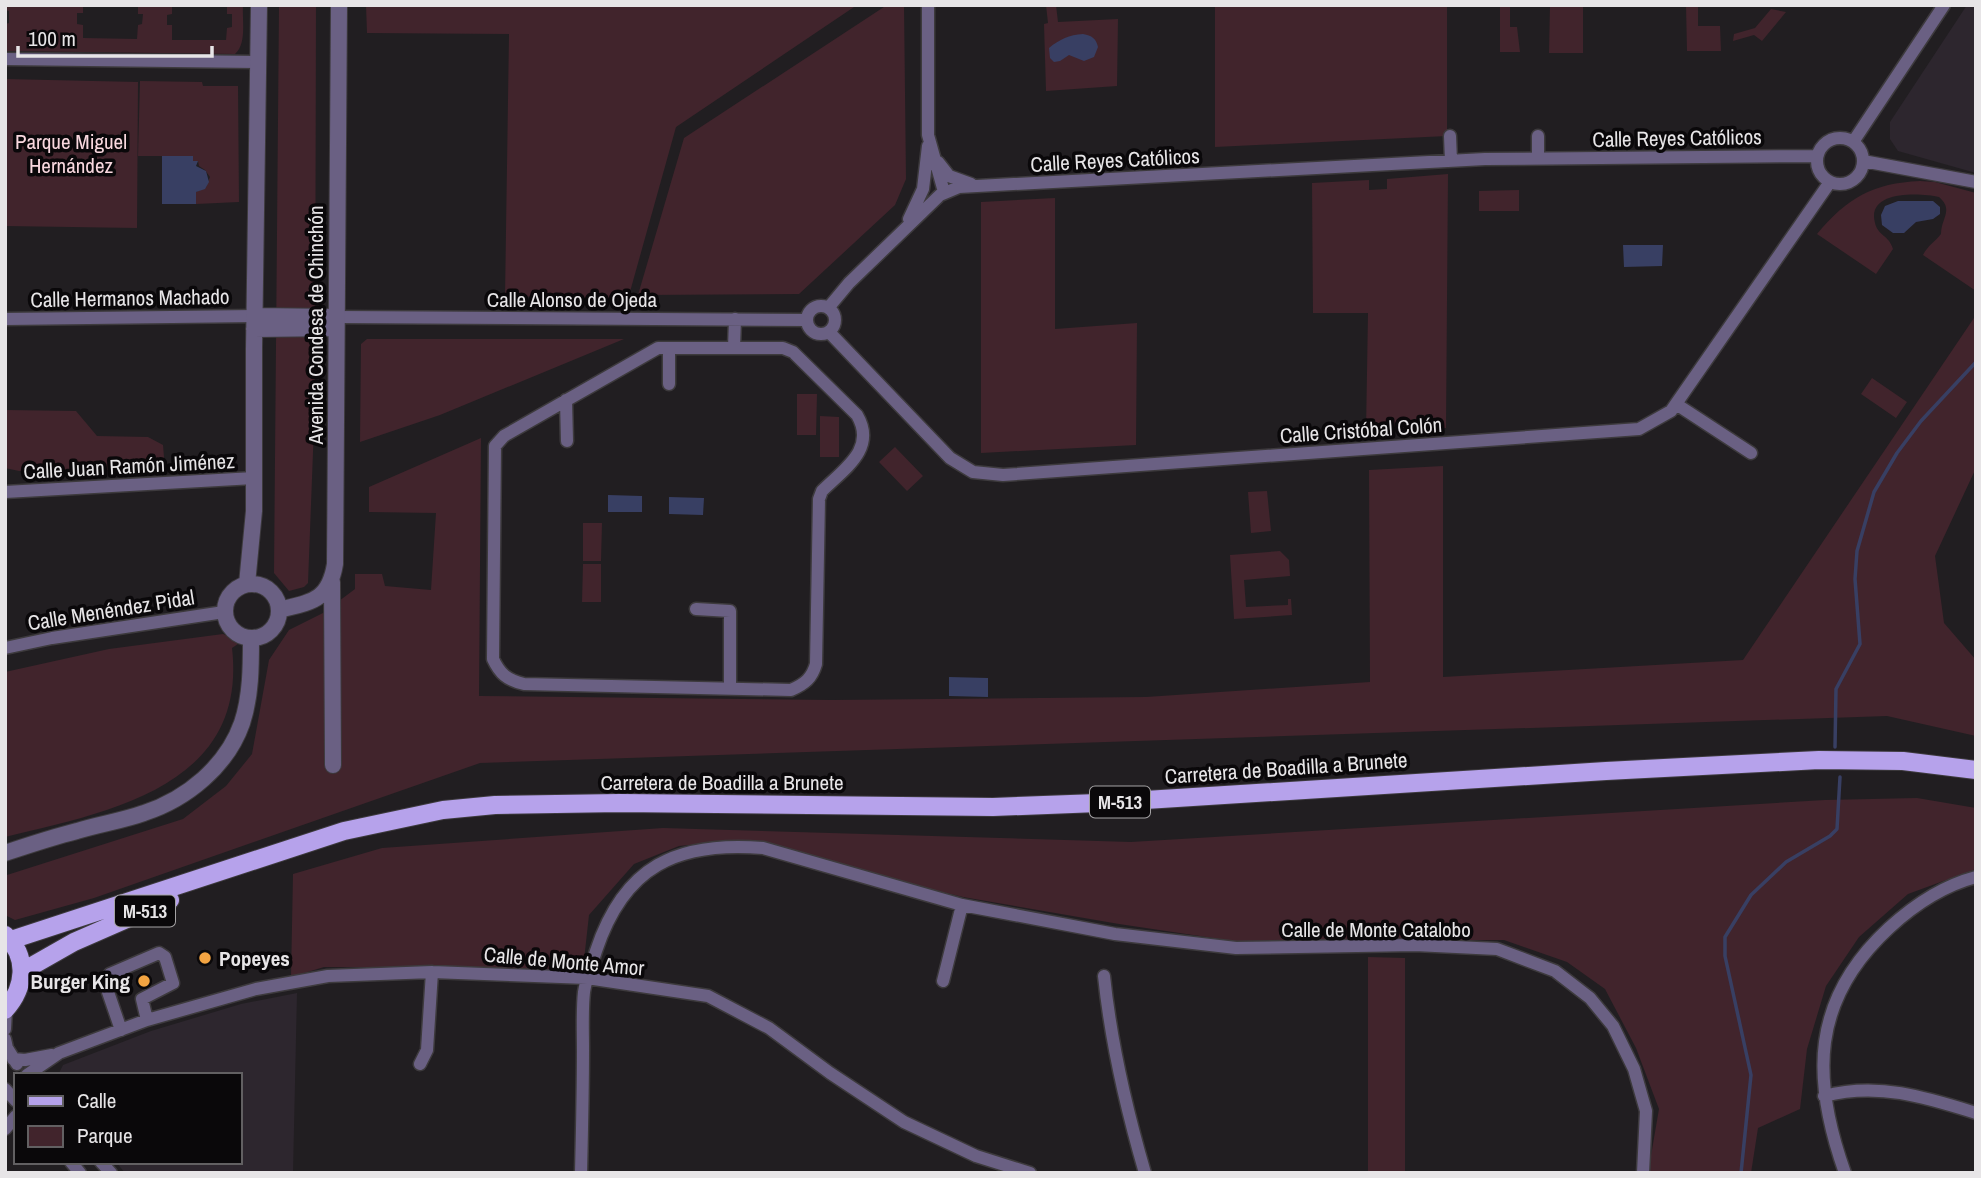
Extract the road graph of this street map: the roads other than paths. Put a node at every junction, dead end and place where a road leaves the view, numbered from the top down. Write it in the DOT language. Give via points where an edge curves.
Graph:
graph roads {
  1 [pos="259,5"];
  2 [pos="339,5"];
  3 [pos="928,5"];
  4 [pos="1944,5"];
  5 [pos="5,59"];
  6 [pos="259,62"];
  7 [pos="928,135"];
  8 [pos="1450,136"];
  9 [pos="1538,136"];
  10 [pos="1853,142"];
  11 [pos="1817,156"];
  12 [pos="1538,158"];
  13 [pos="935,159"];
  14 [pos="1451,161"];
  15 [pos="1863,161"];
  16 [pos="926,172"];
  17 [pos="1830,182"];
  18 [pos="1976,182"];
  19 [pos="980,186"];
  20 [pos="942,193"];
  21 [pos="905,228"];
  22 [pos="829,307"];
  23 [pos="735,318"];
  24 [pos="5,319"];
  25 [pos="807,320"];
  26 [pos="255,323"];
  27 [pos="336,323"];
  28 [pos="829,332"];
  29 [pos="669,348"];
  30 [pos="734,348"];
  31 [pos="669,384"];
  32 [pos="566,400"];
  33 [pos="1676,404"];
  34 [pos="567,441"];
  35 [pos="1751,453"];
  36 [pos="254,478"];
  37 [pos="5,492"];
  38 [pos="332,582"];
  39 [pos="247,583"];
  40 [pos="279,610"];
  41 [pos="696,610"];
  42 [pos="224,612"];
  43 [pos="251,638"];
  44 [pos="5,648"];
  45 [pos="730,688"];
  46 [pos="334,765"];
  47 [pos="1976,770"];
  48 [pos="5,853"];
  49 [pos="270,856"];
  50 [pos="1976,877"];
  51 [pos="962,905"];
  52 [pos="8,937"];
  53 [pos="23,971"];
  54 [pos="432,972"];
  55 [pos="1104,976"];
  56 [pos="587,978"];
  57 [pos="943,981"];
  58 [pos="6,1010"];
  59 [pos="147,1020"];
  60 [pos="5,1029"];
  61 [pos="121,1030"];
  62 [pos="5,1039"];
  63 [pos="59,1053"];
  64 [pos="13,1059"];
  65 [pos="419,1064"];
  66 [pos="24,1073"];
  67 [pos="29,1073"];
  68 [pos="44,1073"];
  69 [pos="1824,1096"];
  70 [pos="1976,1113"];
  71 [pos="581,1173"];
  72 [pos="1030,1173"];
  73 [pos="1145,1173"];
  74 [pos="1643,1173"];
  75 [pos="1844,1173"];
  1 -- 6 [label="street"];
  2 -- 27 [label="street, Avenida Condesa de Chinchón"];
  3 -- 7 [label="street"];
  4 -- 10 [label="street"];
  5 -- 6 [label="street"];
  6 -- 26 [label="street"];
  7 -- 13 [label="street"];
  7 -- 16 [label="street"];
  8 -- 14 [label="street"];
  9 -- 12 [label="street"];
  10 -- 11 [label="street" via="1832,140"];
  10 -- 15 [label="street"];
  11 -- 12 [label="street, Calle Reyes Católicos"];
  11 -- 17 [label="street" via="1819,171"];
  12 -- 14 [label="street, Calle Reyes Católicos"];
  13 -- 19 [label="street" via="949,176"];
  13 -- 20 [label="street"];
  14 -- 19 [label="street, Calle Reyes Católicos"];
  15 -- 17 [label="street" via="1853,181"];
  15 -- 18 [label="street"];
  16 -- 20 [label="street"];
  16 -- 21 [label="street"];
  17 -- 33 [label="street, Calle Cristóbal Colón"];
  19 -- 20 [label="street, Calle Reyes Católicos"];
  20 -- 21 [label="street"];
  21 -- 22 [label="street"];
  22 -- 25 [label="street" via="814,307"];
  22 -- 28 [label="street" via="836,320"];
  23 -- 25 [label="street, Calle Alonso de Ojeda"];
  23 -- 27 [label="street, Calle Alonso de Ojeda"];
  23 -- 30 [label="street"];
  24 -- 26 [label="street, Calle Hermanos Machado"];
  25 -- 28 [label="street" via="814,332"];
  26 -- 27 [label="street"];
  26 -- 36 [label="street"];
  27 -- 38 [label="street, Avenida Condesa de Chinchón"];
  28 -- 33 [label="street, Calle Cristóbal Colón" via="950,458 973,472 1003,475 1639,429"];
  29 -- 30 [label="street"];
  29 -- 31 [label="street"];
  29 -- 32 [label="street" via="658,348"];
  30 -- 45 [label="street" via="793,352 856,415 864,439 859,453 819,499 813,675 791,690"];
  32 -- 34 [label="street"];
  32 -- 45 [label="street" via="495,446 493,659 499,672 524,684"];
  33 -- 35 [label="street"];
  36 -- 37 [label="street, Calle Juan Ramón Jiménez"];
  36 -- 39 [label="street"];
  38 -- 40 [label="street" via="309,602"];
  38 -- 46 [label="street, Avenida Condesa de Chinchón"];
  39 -- 40 [label="street" via="269,589"];
  39 -- 42 [label="street" via="233,590"];
  40 -- 43 [label="street" via="274,627"];
  41 -- 45 [label="street" via="730,611"];
  42 -- 43 [label="street" via="235,633"];
  42 -- 44 [label="street, Calle Menéndez Pidal"];
  43 -- 48 [label="street" via="243,721 233,744 205,778 178,799 144,813"];
  47 -- 49 [label="main road, Carretera de Boadilla a Brunete / M-513" via="1903,761 1819,760 993,807 495,805 399,818"];
  49 -- 52 [label="main road, Carretera de Boadilla a Brunete / M-513"];
  49 -- 53 [label="main road, Carretera de Boadilla a Brunete / M-513" via="74,943"];
  50 -- 69 [label="street" via="1928,896 1867,949 1843,983 1823,1049"];
  51 -- 56 [label="street, Calle de Monte Catalobo" via="763,848 730,845 699,849 668,858 643,874 619,901 604,927"];
  51 -- 57 [label="street"];
  51 -- 74 [label="street, Calle de Monte Catalobo" via="1115,934 1236,948 1415,945 1497,949 1555,971 1590,998 1613,1026 1634,1069 1646,1111"];
  52 -- 53 [label="main road, M-513" via="20,955"];
  53 -- 58 [label="main road" via="21,986"];
  54 -- 56 [label="street, Calle de Monte Amor"];
  54 -- 59 [label="street, Calle de Monte Amor" via="328,976 256,989"];
  54 -- 65 [label="street" via="427,1050"];
  55 -- 73 [label="street" via="1109,1026"];
  56 -- 71 [label="street, Calle de Monte Catalobo"];
  56 -- 72 [label="street, Calle de Monte Amor" via="708,996 769,1028 904,1122 976,1156"];
  58 -- 60 [label="street"];
  59 -- 61 [label="street, Calle de Monte Amor"];
  59 -- 61 [label="street" via="142,999 173,982 165,957 159,953 110,974 108,992"];
  61 -- 63 [label="street, Calle de Monte Amor"];
  62 -- 64 [label="street"];
  63 -- 64 [label="street, Calle de Monte Amor"];
  63 -- 67 [label="street, Calle de Monte Amor"];
  63 -- 68 [label="street"];
  64 -- 66 [label="street"];
  69 -- 70 [label="street" via="1854,1091 1913,1094"];
  69 -- 75 [label="street"];
}
